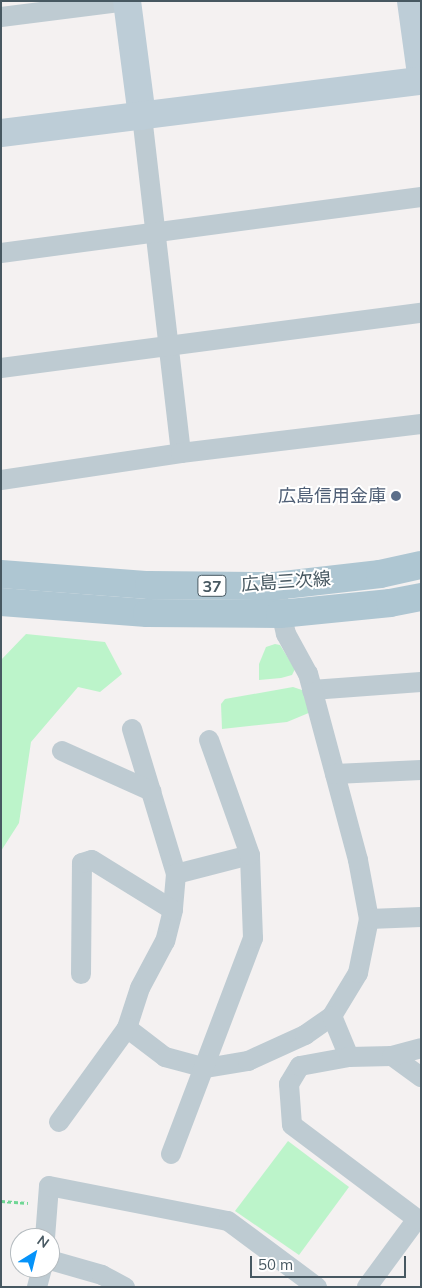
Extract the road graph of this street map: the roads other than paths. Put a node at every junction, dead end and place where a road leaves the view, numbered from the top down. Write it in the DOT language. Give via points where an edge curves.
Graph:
graph roads {
  1 [pos="127,1"];
  2 [pos="411,1"];
  3 [pos="1,17"];
  4 [pos="421,74"];
  5 [pos="421,81"];
  6 [pos="142,116"];
  7 [pos="1,133"];
  8 [pos="421,197"];
  9 [pos="156,232"];
  10 [pos="1,253"];
  11 [pos="421,313"];
  12 [pos="169,348"];
  13 [pos="1,368"];
  14 [pos="421,424"];
  15 [pos="181,453"];
  16 [pos="1,480"];
  17 [pos="421,565"];
  18 [pos="1,574"];
  19 [pos="275,586"];
  20 [pos="421,597"];
  21 [pos="1,602"];
  22 [pos="280,614"];
  23 [pos="421,682"];
  24 [pos="312,690"];
  25 [pos="132,729"];
  26 [pos="210,740"];
  27 [pos="62,751"];
  28 [pos="421,770"];
  29 [pos="335,774"];
  30 [pos="151,791"];
  31 [pos="250,854"];
  32 [pos="176,874"];
  33 [pos="173,910"];
  34 [pos="421,917"];
  35 [pos="369,920"];
  36 [pos="81,974"];
  37 [pos="332,1016"];
  38 [pos="127,1028"];
  39 [pos="421,1048"];
  40 [pos="392,1056"];
  41 [pos="349,1057"];
  42 [pos="206,1068"];
  43 [pos="421,1077"];
  44 [pos="59,1122"];
  45 [pos="171,1154"];
  46 [pos="419,1220"];
  47 [pos="47,1228"];
  48 [pos="60,1263"];
  49 [pos="125,1287"];
  50 [pos="317,1287"];
  51 [pos="368,1287"];
  1 -- 3 [label="street"];
  1 -- 6 [label="street"];
  2 -- 4 [label="street"];
  5 -- 6 [label="street"];
  6 -- 7 [label="street"];
  6 -- 9 [label="street"];
  8 -- 9 [label="street"];
  9 -- 10 [label="street"];
  9 -- 12 [label="street"];
  11 -- 12 [label="street"];
  12 -- 13 [label="street"];
  12 -- 15 [label="street"];
  14 -- 15 [label="street"];
  15 -- 16 [label="street"];
  17 -- 19 [label="main road, 広島三次線 / 37" via="380,574"];
  18 -- 19 [label="main road, 広島三次線 / 37" via="149,585"];
  19 -- 22 [label="street"];
  20 -- 22 [label="main road, 広島三次線 / 37"];
  21 -- 22 [label="main road, 広島三次線 / 37" via="147,613"];
  22 -- 24 [label="street"];
  23 -- 24 [label="street"];
  24 -- 29 [label="street"];
  25 -- 30 [label="street"];
  26 -- 31 [label="street"];
  27 -- 30 [label="street"];
  28 -- 29 [label="street"];
  29 -- 35 [label="street"];
  30 -- 32 [label="street"];
  31 -- 32 [label="street"];
  31 -- 42 [label="street" via="253,938"];
  32 -- 33 [label="street"];
  33 -- 36 [label="street" via="92,860 82,863"];
  33 -- 38 [label="street" via="165,941 140,988"];
  34 -- 35 [label="street"];
  35 -- 37 [label="street" via="358,973"];
  37 -- 41 [label="street"];
  37 -- 42 [label="street" via="305,1035 248,1061"];
  38 -- 42 [label="street" via="165,1057"];
  38 -- 44 [label="street"];
  39 -- 40 [label="street"];
  40 -- 41 [label="street"];
  40 -- 43 [label="street"];
  41 -- 46 [label="street" via="300,1066 289,1084 292,1124"];
  42 -- 45 [label="street"];
  46 -- 51 [label="street"];
  47 -- 50 [label="street" via="49,1186 228,1221"];
  48 -- 49 [label="street" via="102,1275"];
}
